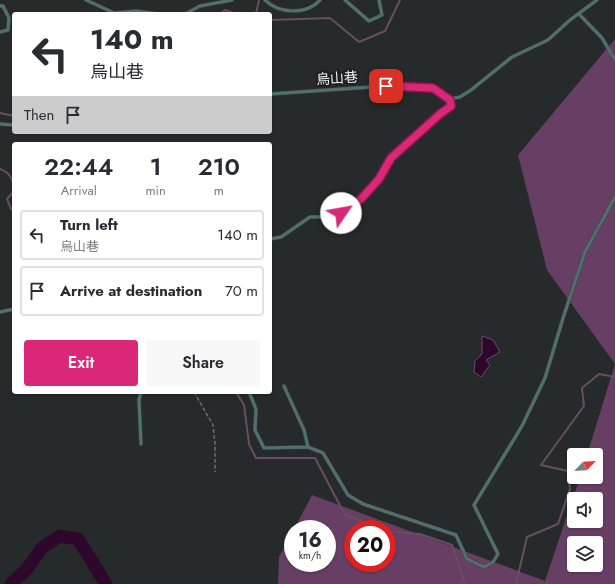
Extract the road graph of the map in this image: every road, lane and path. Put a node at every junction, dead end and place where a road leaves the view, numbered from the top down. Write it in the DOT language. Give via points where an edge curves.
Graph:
graph roads {
  1 [pos="86,0"];
  2 [pos="232,0"];
  3 [pos="265,0"];
  4 [pos="320,0"];
  5 [pos="345,0"];
  6 [pos="379,0"];
  7 [pos="597,0"];
  8 [pos="0,6"];
  9 [pos="112,12"];
  10 [pos="189,12"];
  11 [pos="579,14"];
  12 [pos="0,32"];
  13 [pos="615,60"];
  14 [pos="272,94"];
  15 [pos="450,100"];
  16 [pos="0,124"];
  17 [pos="12,125"];
  18 [pos="615,197"];
  19 [pos="272,239"];
  20 [pos="12,309"];
  21 [pos="0,312"];
  22 [pos="284,386"];
  23 [pos="140,394"];
  24 [pos="195,394"];
  25 [pos="250,394"];
  26 [pos="141,444"];
  27 [pos="308,447"];
  28 [pos="215,472"];
  1 -- 9 [label="lane"];
  2 -- 10 [label="lane" via="200,6"];
  3 -- 4 [label="lane" via="273,7 284,10 308,9"];
  5 -- 6 [label="lane" via="369,21 382,15"];
  7 -- 11 [label="lane"];
  8 -- 12 [label="lane" via="3,6 9,18 8,30"];
  11 -- 13 [label="lane" via="602,38"];
  11 -- 15 [label="lane" via="548,40 512,57 471,90"];
  14 -- 15 [label="lane, 烏山巷" via="386,86 433,88"];
  15 -- 19 [label="lane" via="451,106 391,158 379,179 361,199 341,213 306,219 281,237"];
  16 -- 17 [label="lane"];
  18 -- 27 [label="lane" via="585,252 545,378 522,426 474,505 498,554 493,562 484,566 467,559 456,535 363,504 348,495 323,453"];
  20 -- 21 [label="lane"];
  22 -- 27 [label="lane" via="304,430"];
  23 -- 26 [label="lane"];
  24 -- 28 [label="path" via="213,425"];
  25 -- 27 [label="lane" via="256,409 255,430 264,448"];
}
